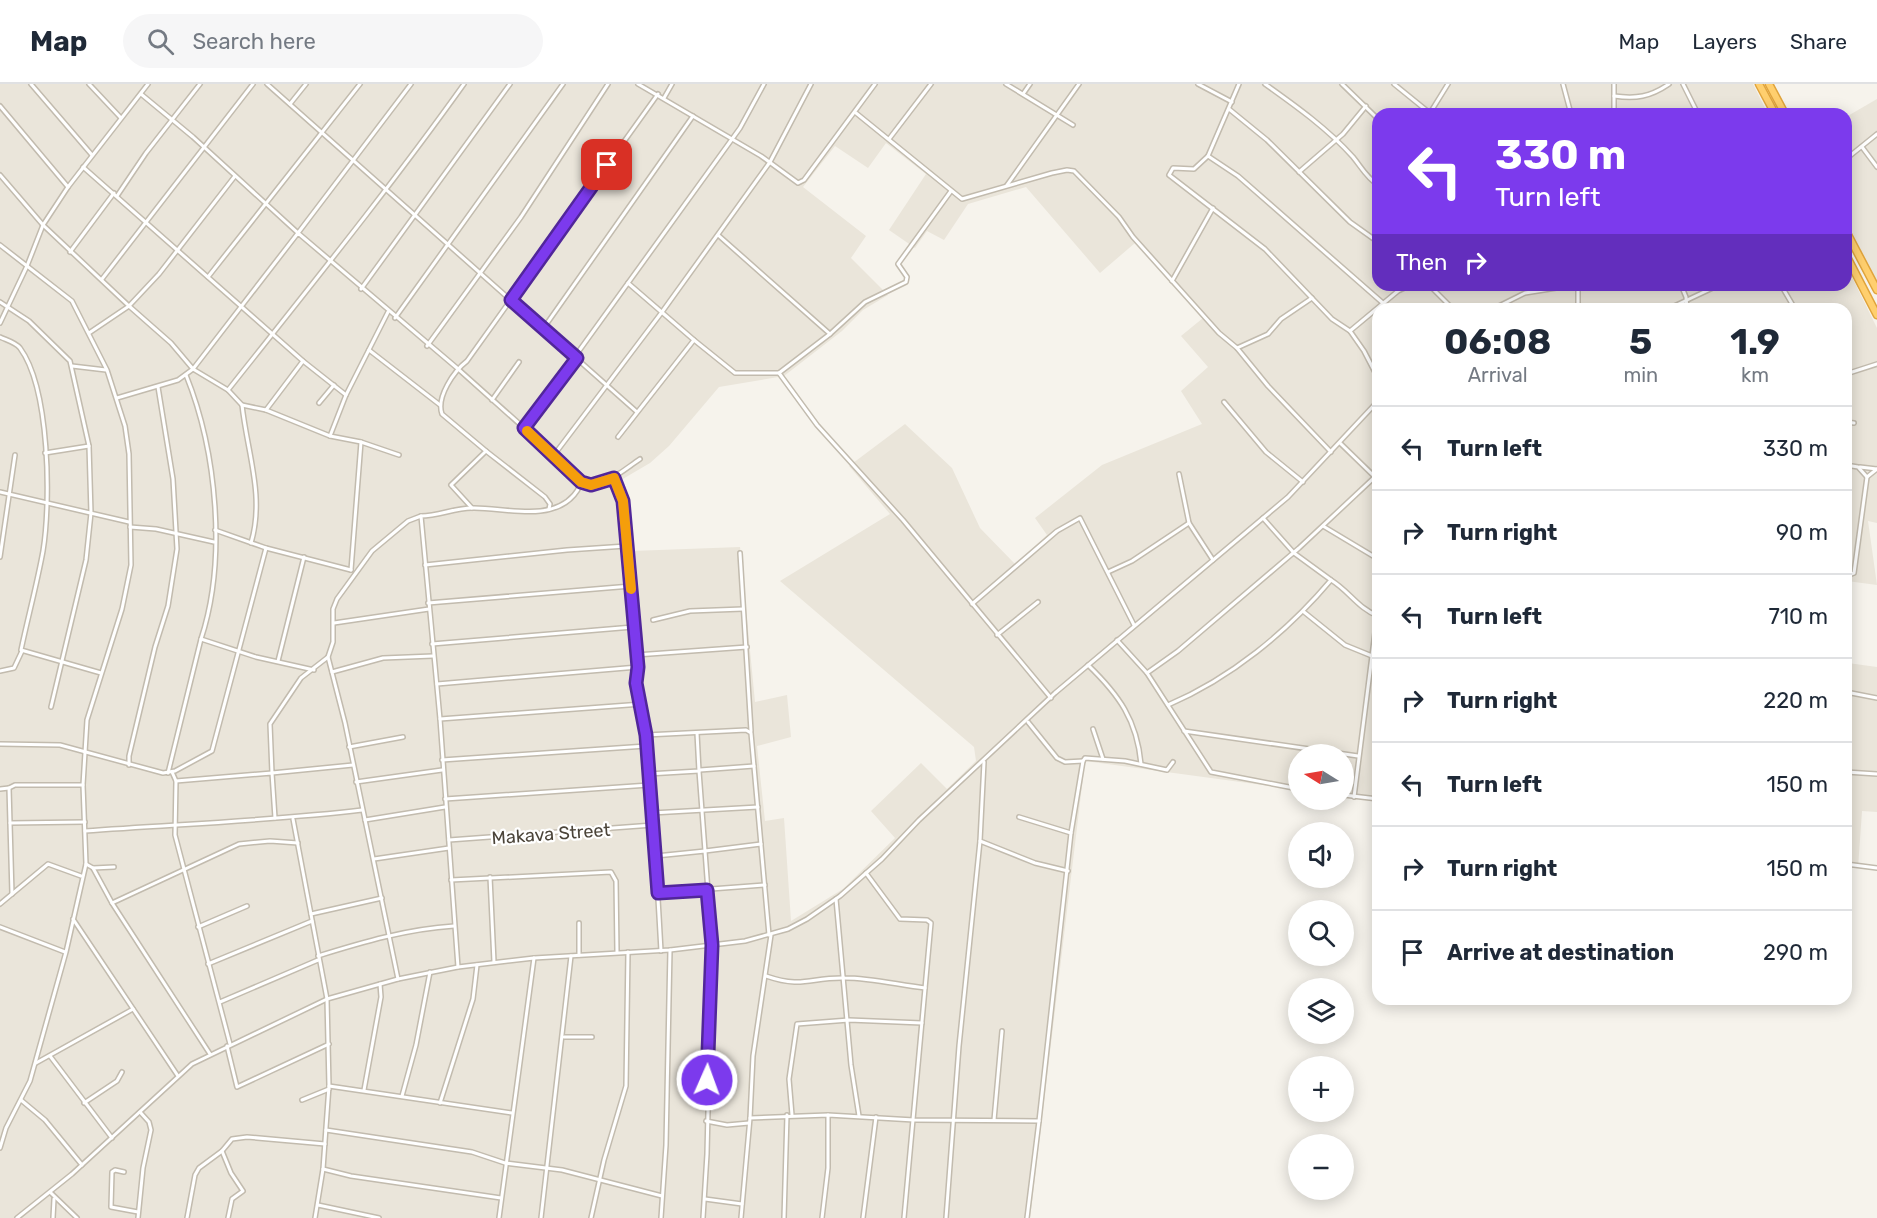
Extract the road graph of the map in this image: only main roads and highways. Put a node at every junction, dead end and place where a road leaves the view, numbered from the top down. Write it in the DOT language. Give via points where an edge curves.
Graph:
graph roads {
  1 [pos="1760,84"];
  2 [pos="1769,84"];
  3 [pos="1772,108"];
  4 [pos="1782,108"];
  5 [pos="1852,242"];
  6 [pos="1852,267"];
  7 [pos="1877,290"];
  8 [pos="1877,315"];
  1 -- 3 [label="highway"];
  2 -- 4 [label="highway"];
  5 -- 7 [label="highway"];
  6 -- 8 [label="highway"];
}
